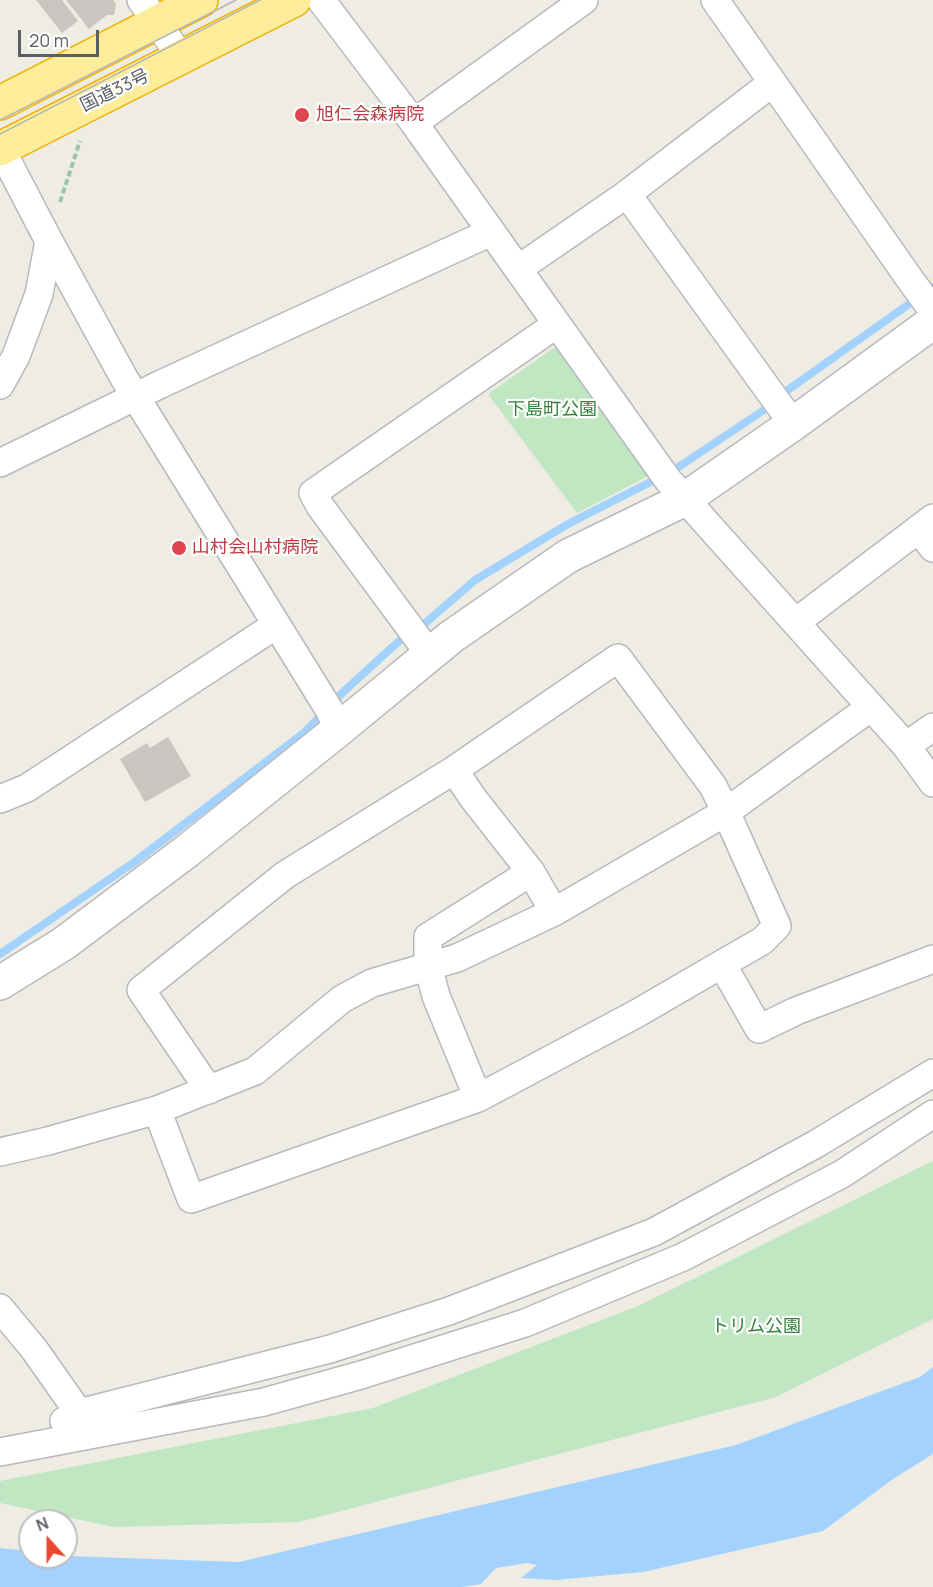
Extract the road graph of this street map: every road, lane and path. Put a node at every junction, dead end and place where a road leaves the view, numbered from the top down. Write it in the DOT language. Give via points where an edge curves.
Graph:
graph roads {
  1 [pos="201,0"];
  2 [pos="294,0"];
  3 [pos="321,0"];
  4 [pos="584,0"];
  5 [pos="715,0"];
  6 [pos="149,11"];
  7 [pos="182,57"];
  8 [pos="772,82"];
  9 [pos="94,101"];
  10 [pos="0,103"];
  11 [pos="414,123"];
  12 [pos="0,148"];
  13 [pos="627,194"];
  14 [pos="491,232"];
  15 [pos="49,241"];
  16 [pos="518,269"];
  17 [pos="931,312"];
  18 [pos="557,324"];
  19 [pos="0,385"];
  20 [pos="136,396"];
  21 [pos="782,408"];
  22 [pos="0,463"];
  23 [pos="676,490"];
  24 [pos="928,532"];
  25 [pos="796,622"];
  26 [pos="276,625"];
  27 [pos="420,642"];
  28 [pos="871,707"];
  29 [pos="329,711"];
  30 [pos="933,727"];
  31 [pos="906,746"];
  32 [pos="454,770"];
  33 [pos="933,783"];
  34 [pos="0,800"];
  35 [pos="726,812"];
  36 [pos="531,872"];
  37 [pos="554,912"];
  38 [pos="933,959"];
  39 [pos="722,964"];
  40 [pos="428,966"];
  41 [pos="0,983"];
  42 [pos="933,1073"];
  43 [pos="208,1090"];
  44 [pos="477,1098"];
  45 [pos="157,1110"];
  46 [pos="933,1114"];
  47 [pos="0,1152"];
  48 [pos="0,1308"];
  49 [pos="79,1413"];
  50 [pos="2,1452"];
  1 -- 6 [label="highway"];
  2 -- 7 [label="highway, 国道33号"];
  3 -- 11 [label="street"];
  4 -- 11 [label="street"];
  5 -- 8 [label="street"];
  6 -- 7 [label="street"];
  6 -- 10 [label="highway"];
  7 -- 9 [label="highway, 国道33号"];
  8 -- 13 [label="street"];
  8 -- 17 [label="street"];
  9 -- 12 [label="highway, 国道33号"];
  9 -- 15 [label="path"];
  11 -- 14 [label="street"];
  12 -- 15 [label="street"];
  13 -- 16 [label="street"];
  13 -- 21 [label="street"];
  14 -- 16 [label="street"];
  14 -- 20 [label="street"];
  15 -- 19 [label="street" via="39,294 16,356"];
  15 -- 20 [label="street"];
  16 -- 18 [label="street"];
  17 -- 21 [label="street"];
  18 -- 23 [label="street"];
  18 -- 27 [label="street" via="313,494"];
  20 -- 22 [label="street"];
  20 -- 26 [label="street"];
  21 -- 23 [label="street"];
  23 -- 25 [label="street"];
  23 -- 27 [label="street" via="568,556 451,637"];
  24 -- 25 [label="street"];
  25 -- 28 [label="street"];
  26 -- 29 [label="street"];
  26 -- 34 [label="street" via="27,788"];
  27 -- 29 [label="street"];
  28 -- 31 [label="street"];
  28 -- 35 [label="street"];
  29 -- 41 [label="street" via="187,851 63,944"];
  30 -- 31 [label="street"];
  31 -- 33 [label="street"];
  32 -- 35 [label="street" via="618,658 713,786"];
  32 -- 36 [label="street"];
  32 -- 43 [label="street" via="285,875 141,990"];
  35 -- 37 [label="street"];
  35 -- 39 [label="street" via="777,926 762,941"];
  36 -- 37 [label="street"];
  36 -- 40 [label="street" via="428,937"];
  37 -- 40 [label="street" via="457,958"];
  38 -- 39 [label="street" via="759,1029"];
  39 -- 44 [label="street"];
  40 -- 43 [label="street" via="372,983 342,999 255,1071"];
  40 -- 44 [label="street"];
  42 -- 49 [label="street" via="816,1144 654,1232 450,1311 330,1349"];
  43 -- 45 [label="street"];
  44 -- 45 [label="street" via="191,1199"];
  45 -- 47 [label="street"];
  46 -- 50 [label="street" via="842,1173 683,1257 525,1323 264,1402"];
  48 -- 49 [label="street"];
  49 -- 50 [label="street"];
}
